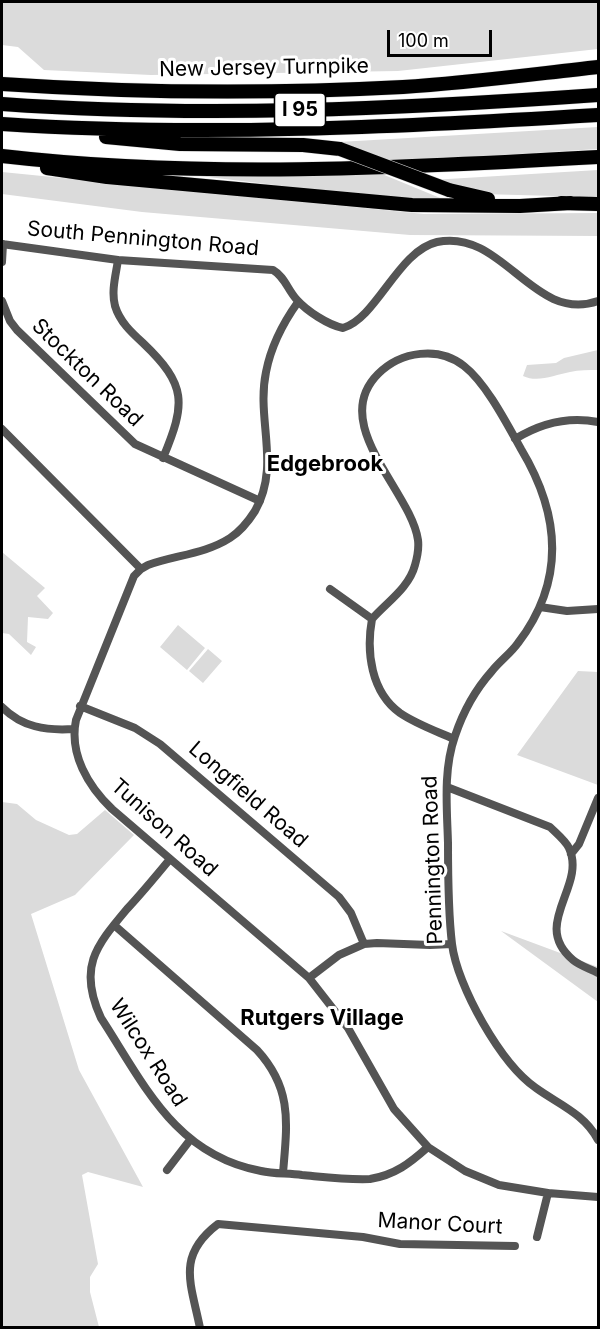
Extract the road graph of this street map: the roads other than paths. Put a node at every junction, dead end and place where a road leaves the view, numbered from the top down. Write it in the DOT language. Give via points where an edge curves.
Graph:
graph roads {
  1 [pos="598,62"];
  2 [pos="598,67"];
  3 [pos="542,74"];
  4 [pos="2,84"];
  5 [pos="598,88"];
  6 [pos="598,95"];
  7 [pos="563,98"];
  8 [pos="2,104"];
  9 [pos="598,115"];
  10 [pos="6,124"];
  11 [pos="2,156"];
  12 [pos="598,157"];
  13 [pos="2,161"];
  14 [pos="571,203"];
  15 [pos="598,204"];
  16 [pos="2,244"];
  17 [pos="118,260"];
  18 [pos="2,262"];
  19 [pos="2,301"];
  20 [pos="598,301"];
  21 [pos="298,302"];
  22 [pos="598,422"];
  23 [pos="2,429"];
  24 [pos="515,439"];
  25 [pos="163,458"];
  26 [pos="260,501"];
  27 [pos="141,569"];
  28 [pos="330,589"];
  29 [pos="540,607"];
  30 [pos="598,609"];
  31 [pos="372,619"];
  32 [pos="80,706"];
  33 [pos="2,707"];
  34 [pos="74,729"];
  35 [pos="454,739"];
  36 [pos="447,787"];
  37 [pos="598,798"];
  38 [pos="571,854"];
  39 [pos="170,860"];
  40 [pos="114,925"];
  41 [pos="364,944"];
  42 [pos="452,944"];
  43 [pos="598,973"];
  44 [pos="309,978"];
  45 [pos="190,1140"];
  46 [pos="598,1140"];
  47 [pos="428,1147"];
  48 [pos="167,1170"];
  49 [pos="284,1173"];
  50 [pos="548,1193"];
  51 [pos="598,1197"];
  52 [pos="537,1237"];
  53 [pos="515,1246"];
  54 [pos="200,1328"];
  1 -- 3 [label="highway"];
  2 -- 3 [label="highway, New Jersey Turnpike / I 95"];
  3 -- 4 [label="highway, New Jersey Turnpike / I 95" via="405,87 336,89 140,90"];
  5 -- 7 [label="highway"];
  6 -- 7 [label="highway, New Jersey Turnpike / I 95"];
  7 -- 8 [label="highway, New Jersey Turnpike / I 95" via="260,110"];
  9 -- 10 [label="highway, I 95" via="282,130 138,130"];
  10 -- 14 [label="highway, bridge" via="156,143 340,149 467,196"];
  11 -- 12 [label="highway" via="143,167 270,170"];
  13 -- 14 [label="highway" via="107,177 412,205"];
  14 -- 15 [label="highway"];
  16 -- 17 [label="street, South Pennington Road"];
  16 -- 18 [label="street"];
  17 -- 21 [label="street, South Pennington Road" via="273,270 286,281"];
  17 -- 25 [label="street" via="114,293 118,314 167,368 178,392 177,426"];
  19 -- 25 [label="street, Stockton Road" via="17,330 127,439"];
  20 -- 21 [label="street, South Pennington Road" via="579,304 555,300 485,249 438,242 419,251 349,326 338,327"];
  21 -- 26 [label="street" via="277,337 265,373 268,476"];
  22 -- 24 [label="street" via="576,419 545,424"];
  23 -- 27 [label="street"];
  24 -- 29 [label="street, Pennington Road" via="541,485 550,520 549,582"];
  24 -- 31 [label="street, Pennington Road" via="478,380 447,356 405,356 377,375 364,403 364,423 370,445 414,525 418,542 409,579"];
  25 -- 26 [label="street, Stockton Road"];
  26 -- 27 [label="street" via="246,524 228,539 206,550"];
  27 -- 32 [label="street, Tunison Road" via="129,583"];
  28 -- 31 [label="street"];
  29 -- 30 [label="street" via="567,612"];
  29 -- 35 [label="street, Pennington Road" via="516,647 473,696"];
  31 -- 35 [label="street" via="371,661 383,696 400,713"];
  32 -- 34 [label="street, Tunison Road"];
  32 -- 41 [label="street, Longfield Road" via="135,728 160,744 339,897 351,913"];
  33 -- 34 [label="street" via="31,726"];
  34 -- 39 [label="street, Tunison Road" via="81,767 97,794"];
  35 -- 36 [label="street, Pennington Road"];
  36 -- 38 [label="street" via="550,827 568,845"];
  36 -- 42 [label="street, Pennington Road"];
  37 -- 38 [label="street"];
  38 -- 43 [label="street" via="571,879 555,921 557,935 575,962"];
  39 -- 40 [label="street, Wilcox Road"];
  39 -- 44 [label="street, Tunison Road"];
  40 -- 45 [label="street, Wilcox Road" via="94,953 93,1002 160,1109"];
  40 -- 49 [label="street" via="257,1050 276,1074 288,1120"];
  41 -- 42 [label="street"];
  41 -- 44 [label="street" via="339,955"];
  42 -- 46 [label="street, Pennington Road" via="468,991 508,1063 520,1076 581,1118"];
  44 -- 47 [label="street, Tunison Road" via="348,1028 394,1109"];
  45 -- 48 [label="street"];
  45 -- 49 [label="street, Wilcox Road" via="240,1166"];
  47 -- 49 [label="street, Wilcox Road" via="401,1169 382,1177"];
  47 -- 50 [label="street, Tunison Road" via="480,1179"];
  50 -- 51 [label="street, Tunison Road"];
  50 -- 52 [label="street"];
  53 -- 54 [label="street, Manor Court" via="400,1244 218,1224 200,1243 189,1265"];
}
